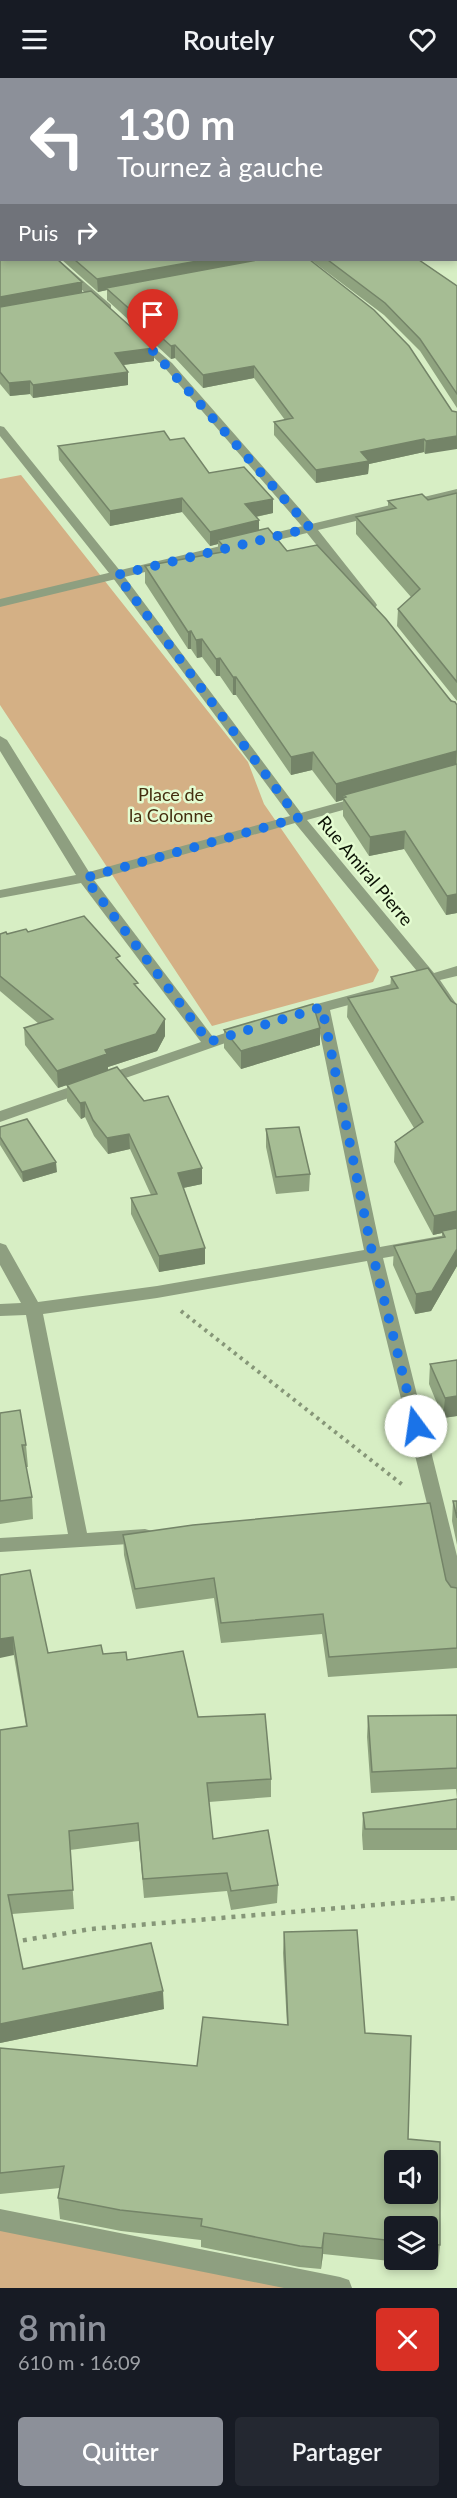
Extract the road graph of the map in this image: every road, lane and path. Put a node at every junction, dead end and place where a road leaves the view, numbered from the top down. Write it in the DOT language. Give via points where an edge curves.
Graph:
graph roads {
  1 [pos="55,261"];
  2 [pos="0,429"];
  3 [pos="457,493"];
  4 [pos="310,528"];
  5 [pos="117,575"];
  6 [pos="0,603"];
  7 [pos="376,612"];
  8 [pos="0,740"];
  9 [pos="377,796"];
  10 [pos="298,818"];
  11 [pos="85,878"];
  12 [pos="0,894"];
  13 [pos="457,971"];
  14 [pos="430,977"];
  15 [pos="322,1007"];
  16 [pos="299,1014"];
  17 [pos="457,1016"];
  18 [pos="266,1025"];
  19 [pos="209,1042"];
  20 [pos="0,1116"];
  21 [pos="457,1239"];
  22 [pos="0,1249"];
  23 [pos="372,1252"];
  24 [pos="157,1292"];
  25 [pos="33,1309"];
  26 [pos="0,1310"];
  27 [pos="457,1510"];
  28 [pos="438,1512"];
  29 [pos="415,1514"];
  30 [pos="160,1535"];
  31 [pos="79,1541"];
  32 [pos="0,1545"];
  33 [pos="457,1600"];
  34 [pos="457,1898"];
  35 [pos="11,1942"];
  36 [pos="0,2220"];
  37 [pos="340,2288"];
  1 -- 4 [label="street" via="168,365"];
  2 -- 5 [label="street, Rue Amiral Pierre"];
  3 -- 4 [label="street"];
  4 -- 5 [label="street"];
  4 -- 7 [label="street"];
  5 -- 6 [label="street"];
  5 -- 10 [label="street, Rue Amiral Pierre"];
  8 -- 11 [label="street"];
  9 -- 10 [label="street"];
  10 -- 11 [label="street"];
  10 -- 14 [label="street, Rue Amiral Pierre"];
  11 -- 12 [label="street"];
  11 -- 19 [label="street"];
  13 -- 14 [label="street"];
  14 -- 15 [label="street"];
  14 -- 17 [label="street, Rue Amiral Pierre"];
  15 -- 16 [label="street"];
  15 -- 23 [label="street"];
  18 -- 19 [label="street"];
  19 -- 20 [label="street"];
  21 -- 23 [label="street"];
  22 -- 25 [label="street"];
  23 -- 24 [label="street"];
  23 -- 28 [label="street"];
  24 -- 25 [label="street"];
  24 -- 28 [label="path"];
  25 -- 26 [label="street"];
  25 -- 31 [label="street"];
  27 -- 28 [label="street"];
  28 -- 29 [label="street"];
  28 -- 33 [label="street"];
  30 -- 31 [label="street"];
  31 -- 32 [label="street"];
  34 -- 35 [label="path" via="91,1929"];
  36 -- 37 [label="street"];
}
